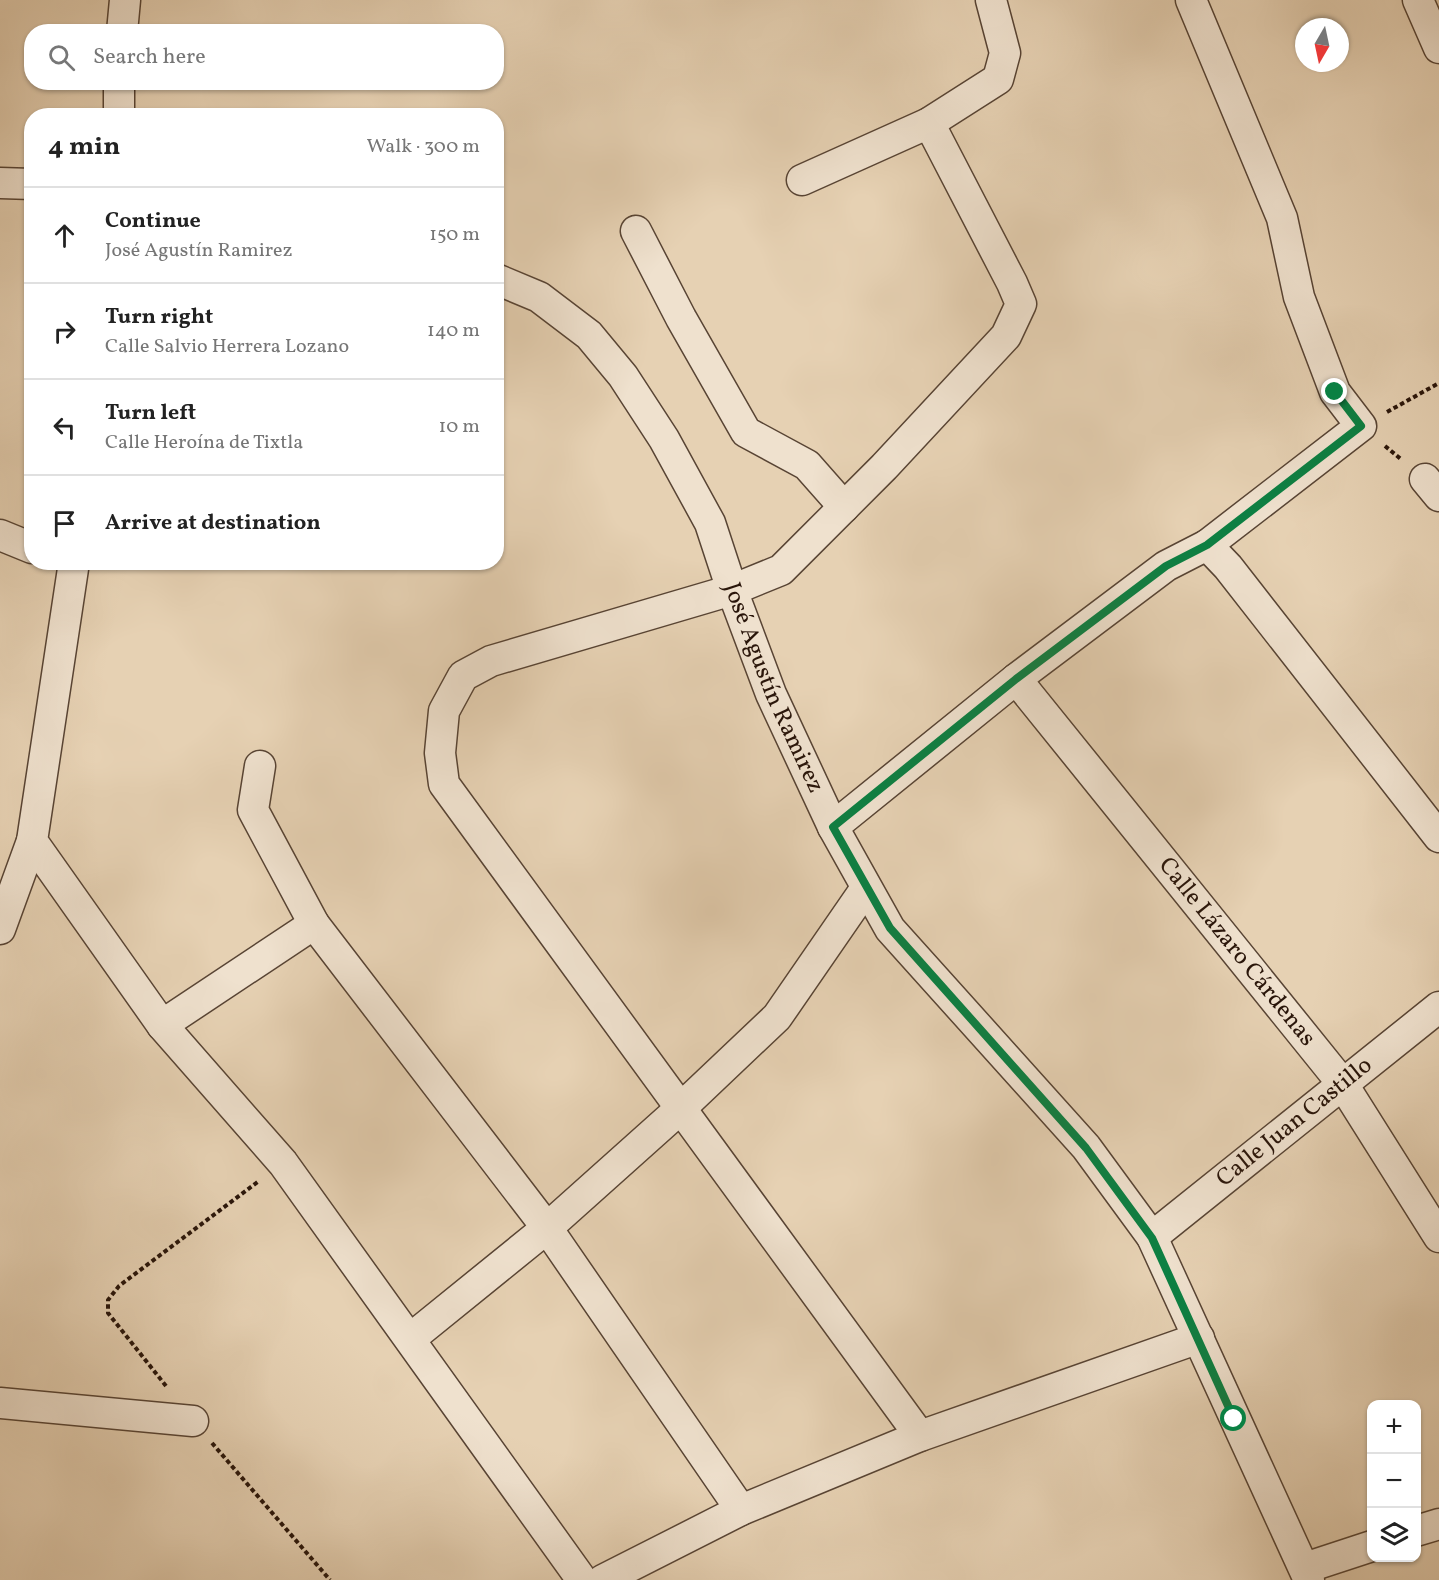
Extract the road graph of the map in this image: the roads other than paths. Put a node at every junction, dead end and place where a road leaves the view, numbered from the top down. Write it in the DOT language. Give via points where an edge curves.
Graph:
graph roads {
  1 [pos="125,0"];
  2 [pos="991,0"];
  3 [pos="1191,0"];
  4 [pos="1418,0"];
  5 [pos="123,24"];
  6 [pos="1439,48"];
  7 [pos="119,90"];
  8 [pos="119,108"];
  9 [pos="929,123"];
  10 [pos="802,180"];
  11 [pos="0,183"];
  12 [pos="24,184"];
  13 [pos="636,231"];
  14 [pos="504,282"];
  15 [pos="844,507"];
  16 [pos="0,535"];
  17 [pos="24,545"];
  18 [pos="1207,545"];
  19 [pos="71,570"];
  20 [pos="732,590"];
  21 [pos="1016,679"];
  22 [pos="260,766"];
  23 [pos="833,827"];
  24 [pos="1439,837"];
  25 [pos="32,841"];
  26 [pos="866,888"];
  27 [pos="314,924"];
  28 [pos="0,929"];
  29 [pos="1439,1007"];
  30 [pos="162,1025"];
  31 [pos="1342,1083"];
  32 [pos="680,1109"];
  33 [pos="547,1228"];
  34 [pos="1439,1237"];
  35 [pos="1152,1238"];
  36 [pos="1199,1338"];
  37 [pos="410,1339"];
  38 [pos="0,1403"];
  39 [pos="193,1421"];
  40 [pos="920,1436"];
  41 [pos="741,1510"];
  42 [pos="1439,1524"];
  43 [pos="1421,1529"];
  44 [pos="1367,1548"];
  45 [pos="1307,1574"];
  46 [pos="582,1580"];
  47 [pos="603,1580"];
  1 -- 5 [label="street"];
  2 -- 9 [label="street" via="1005,52 998,79"];
  3 -- 18 [label="street" via="1282,218 1299,297 1335,392 1361,426"];
  4 -- 6 [label="street"];
  7 -- 8 [label="street"];
  9 -- 10 [label="street"];
  9 -- 15 [label="street" via="1021,304 1006,336"];
  11 -- 12 [label="street"];
  13 -- 15 [label="street" via="746,432 807,465"];
  14 -- 20 [label="street, José Agustín Ramirez" via="539,297 590,335 623,376 664,439 710,523"];
  15 -- 20 [label="street" via="781,570"];
  16 -- 17 [label="street"];
  18 -- 21 [label="street" via="1166,566"];
  18 -- 24 [label="street"];
  19 -- 25 [label="street"];
  20 -- 23 [label="street, José Agustín Ramirez" via="771,694"];
  20 -- 32 [label="street" via="491,661 464,676 444,711 440,753 444,784"];
  21 -- 23 [label="street"];
  21 -- 31 [label="street, Calle Lázaro Cárdenas"];
  22 -- 27 [label="street" via="254,810"];
  23 -- 26 [label="street, José Agustín Ramirez"];
  25 -- 28 [label="street"];
  25 -- 30 [label="street"];
  26 -- 32 [label="street" via="777,1017"];
  26 -- 35 [label="street, José Agustín Ramirez" via="890,928 1086,1148"];
  27 -- 30 [label="street"];
  27 -- 33 [label="street"];
  29 -- 31 [label="street, Calle Juan Castillo"];
  30 -- 37 [label="street" via="283,1163"];
  31 -- 34 [label="street, Calle Lázaro Cárdenas"];
  31 -- 35 [label="street, Calle Juan Castillo"];
  32 -- 33 [label="street"];
  32 -- 40 [label="street"];
  33 -- 37 [label="street"];
  33 -- 41 [label="street"];
  35 -- 36 [label="street, José Agustín Ramirez"];
  36 -- 40 [label="street"];
  36 -- 45 [label="street, José Agustín Ramirez"];
  37 -- 46 [label="street"];
  38 -- 39 [label="street"];
  40 -- 41 [label="street"];
  41 -- 47 [label="street"];
  42 -- 43 [label="street"];
  44 -- 45 [label="street"];
}
